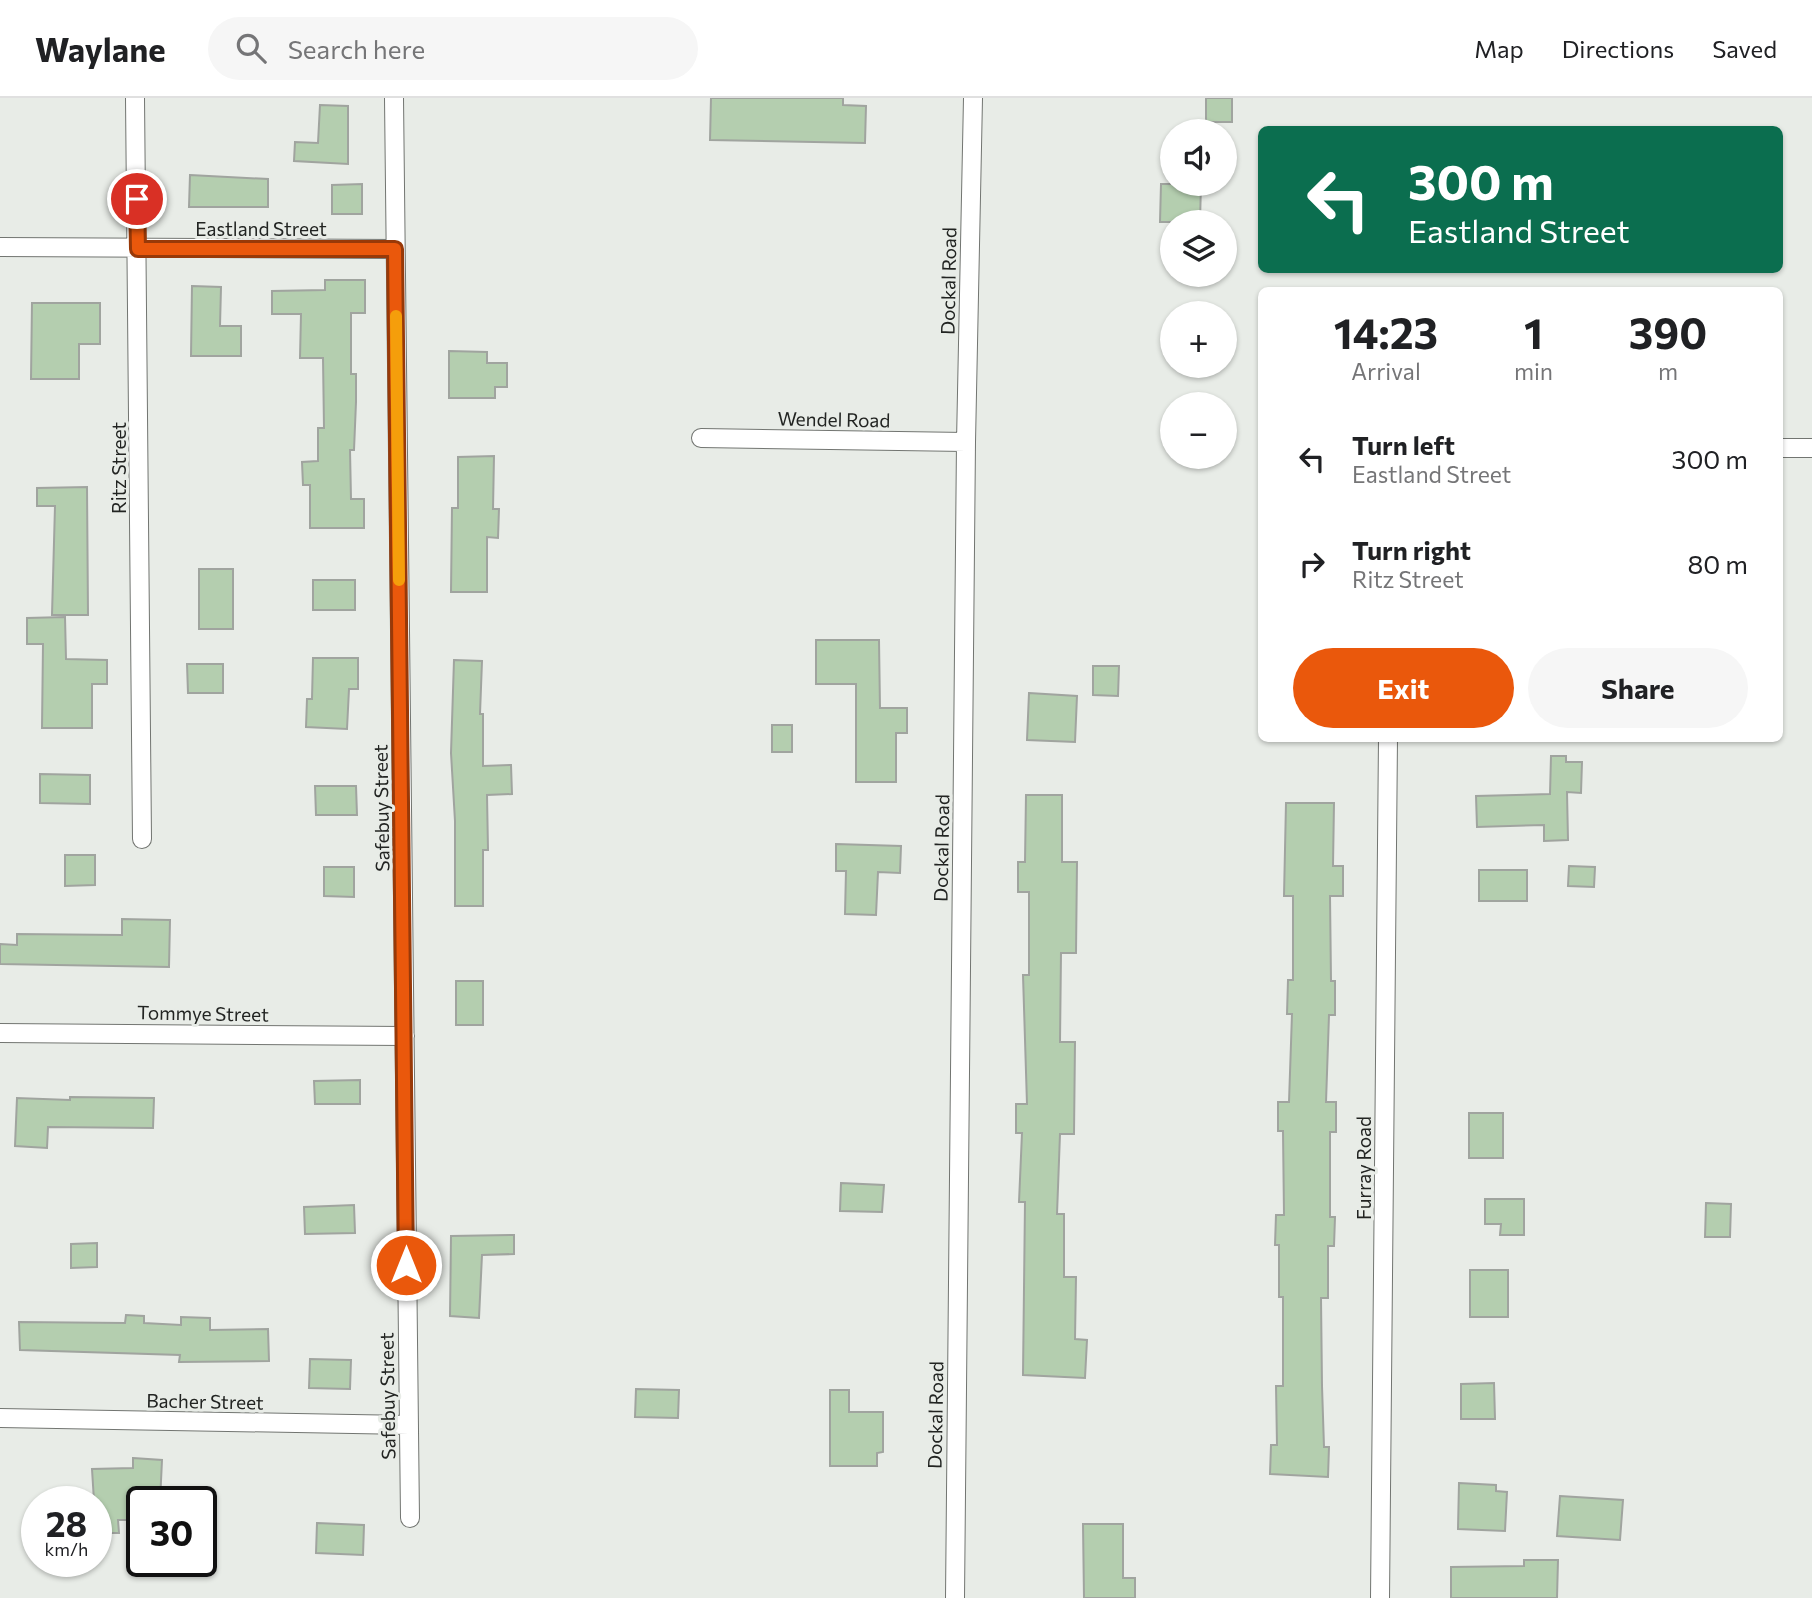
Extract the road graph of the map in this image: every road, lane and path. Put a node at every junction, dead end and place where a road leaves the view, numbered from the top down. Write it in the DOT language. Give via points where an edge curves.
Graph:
graph roads {
  1 [pos="135,98"];
  2 [pos="394,98"];
  3 [pos="973,98"];
  4 [pos="0,247"];
  5 [pos="138,249"];
  6 [pos="395,249"];
  7 [pos="701,438"];
  8 [pos="966,442"];
  9 [pos="1812,448"];
  10 [pos="1783,449"];
  11 [pos="1388,742"];
  12 [pos="142,839"];
  13 [pos="0,1033"];
  14 [pos="405,1036"];
  15 [pos="0,1418"];
  16 [pos="409,1425"];
  17 [pos="410,1518"];
  18 [pos="955,1598"];
  19 [pos="1380,1598"];
  1 -- 5 [label="street, Ritz Street"];
  2 -- 6 [label="street, Safebuy Street"];
  3 -- 8 [label="street, Dockal Road"];
  4 -- 5 [label="street, Eastland Street"];
  5 -- 6 [label="street, Eastland Street"];
  5 -- 12 [label="street, Ritz Street"];
  6 -- 14 [label="street, Safebuy Street"];
  7 -- 8 [label="street, Wendel Road"];
  8 -- 18 [label="street, Dockal Road"];
  9 -- 10 [label="street"];
  11 -- 19 [label="street, Furray Road"];
  13 -- 14 [label="street, Tommye Street"];
  14 -- 16 [label="street, Safebuy Street"];
  15 -- 16 [label="street, Bacher Street"];
  16 -- 17 [label="street, Safebuy Street"];
}
